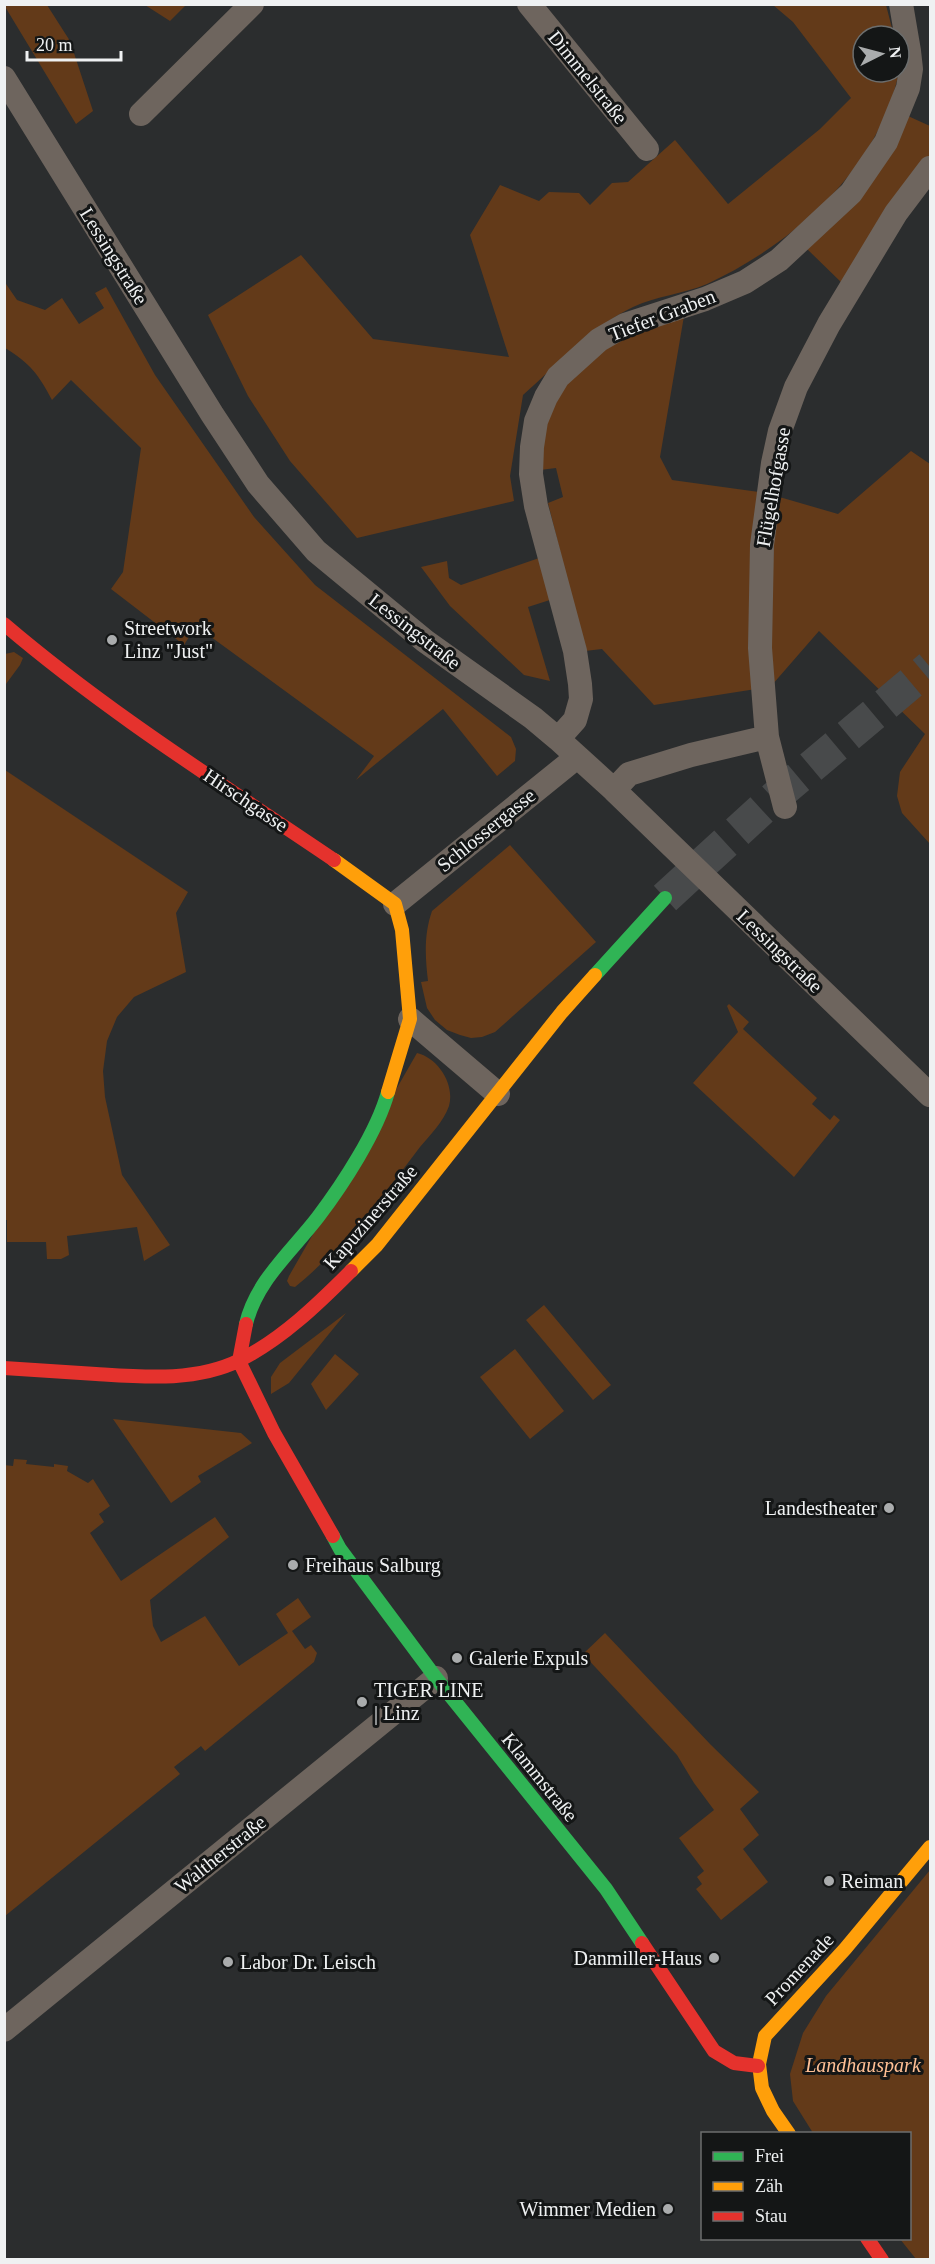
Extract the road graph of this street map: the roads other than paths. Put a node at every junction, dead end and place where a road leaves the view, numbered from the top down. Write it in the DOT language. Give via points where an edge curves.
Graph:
graph roads {
  1 [pos="252,4"];
  2 [pos="529,4"];
  3 [pos="901,4"];
  4 [pos="4,78"];
  5 [pos="141,114"];
  6 [pos="647,150"];
  7 [pos="930,168"];
  8 [pos="6,629"];
  9 [pos="767,737"];
  10 [pos="558,739"];
  11 [pos="577,757"];
  12 [pos="614,790"];
  13 [pos="785,807"];
  14 [pos="665,898"];
  15 [pos="394,904"];
  16 [pos="410,1019"];
  17 [pos="498,1094"];
  18 [pos="930,1095"];
  19 [pos="239,1361"];
  20 [pos="4,1368"];
  21 [pos="436,1678"];
  22 [pos="930,1847"];
  23 [pos="4,2030"];
  24 [pos="758,2066"];
  25 [pos="788,2132"];
  26 [pos="868,2240"];
  27 [pos="882,2259"];
  1 -- 5 [label="street"];
  2 -- 6 [label="street, Dimmelstraße"];
  3 -- 10 [label="street, Tiefer Graben" via="911,69 908,88 886,142 851,194 779,260 745,282 625,325 599,340 558,377 546,397 536,422 531,474 575,651 581,699 574,720"];
  4 -- 10 [label="street, Lessingstraße" via="258,484 316,550 425,641"];
  7 -- 9 [label="street, Flügelhofgasse" via="896,213 829,324 796,387 780,431 762,546 760,588"];
  8 -- 15 [label="street, Hirschgasse" via="107,706 361,877"];
  9 -- 12 [label="street" via="629,774"];
  9 -- 13 [label="street, Flügelhofgasse"];
  10 -- 11 [label="street, Lessingstraße"];
  11 -- 12 [label="street, Lessingstraße"];
  11 -- 15 [label="street, Schlossergasse"];
  12 -- 18 [label="street, Lessingstraße"];
  14 -- 17 [label="street, Kapuzinerstraße" via="592,976"];
  15 -- 16 [label="street" via="402,930"];
  16 -- 17 [label="street"];
  16 -- 19 [label="street" via="384,1107 367,1142 319,1216 265,1281 247,1320"];
  17 -- 19 [label="street, Kapuzinerstraße" via="377,1245 316,1306"];
  19 -- 20 [label="street, Kapuzinerstraße" via="197,1374 151,1377"];
  19 -- 21 [label="street, Klammstraße" via="274,1433 340,1549"];
  21 -- 23 [label="street, Waltherstraße"];
  21 -- 24 [label="street, Klammstraße" via="606,1889 714,2051 740,2067"];
  22 -- 24 [label="street, Promenade" via="845,1949 774,2024 759,2051"];
  24 -- 25 [label="street, Promenade" via="769,2105"];
  26 -- 27 [label="street"];
}
